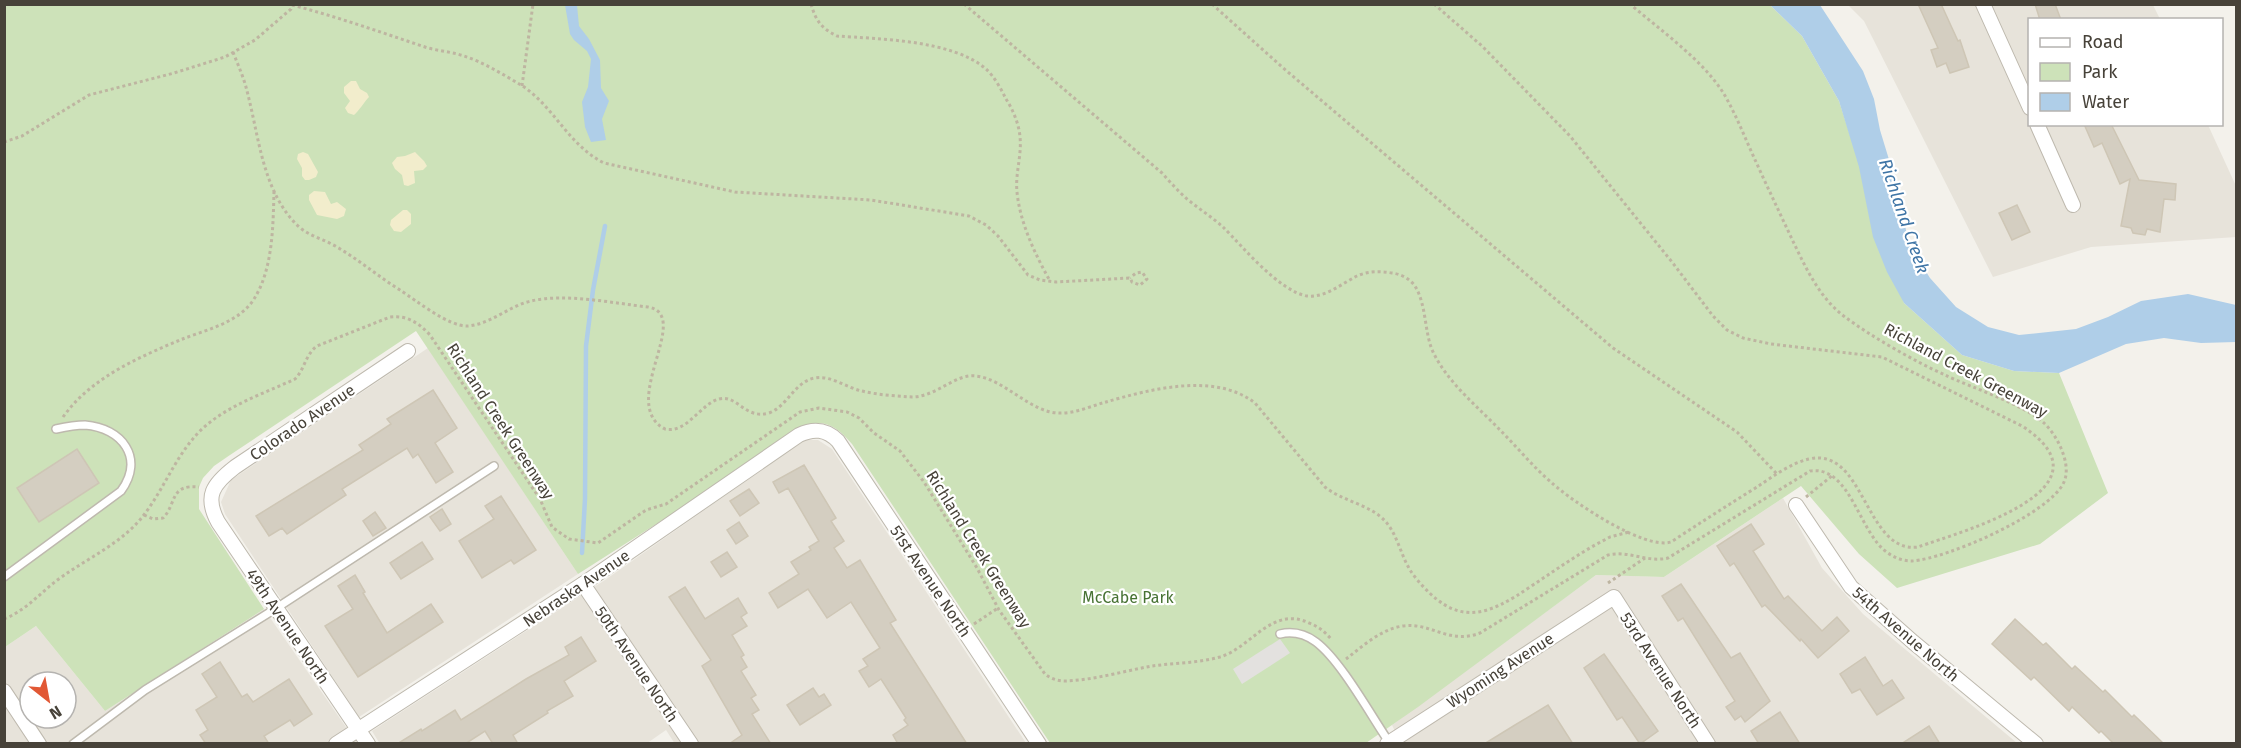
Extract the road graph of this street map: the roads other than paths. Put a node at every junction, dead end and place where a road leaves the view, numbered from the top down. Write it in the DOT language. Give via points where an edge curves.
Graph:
graph roads {
  1 [pos="1983,4"];
  2 [pos="2028,104"];
  3 [pos="2038,126"];
  4 [pos="2073,205"];
  5 [pos="408,351"];
  6 [pos="56,429"];
  7 [pos="814,430"];
  8 [pos="494,466"];
  9 [pos="1796,505"];
  10 [pos="211,506"];
  11 [pos="4,577"];
  12 [pos="584,584"];
  13 [pos="1614,597"];
  14 [pos="275,609"];
  15 [pos="1280,634"];
  16 [pos="4,691"];
  17 [pos="358,729"];
  18 [pos="1388,743"];
  19 [pos="39,744"];
  20 [pos="73,744"];
  21 [pos="336,744"];
  22 [pos="368,744"];
  23 [pos="691,744"];
  24 [pos="1039,744"];
  25 [pos="1708,744"];
  26 [pos="2036,744"];
  1 -- 2 [label="street"];
  3 -- 4 [label="street"];
  5 -- 10 [label="street, Colorado Avenue" via="235,467 213,489"];
  6 -- 11 [label="lane" via="83,425 116,436 126,445 130,456 128,482"];
  7 -- 12 [label="street, Nebraska Avenue" via="799,435"];
  7 -- 24 [label="street, 51st Avenue North" via="828,433 838,441"];
  8 -- 14 [label="lane"];
  9 -- 26 [label="street, 54th Avenue North" via="1851,587"];
  10 -- 14 [label="street, 49th Avenue North"];
  12 -- 17 [label="street, Nebraska Avenue"];
  12 -- 23 [label="street, 50th Avenue North"];
  13 -- 18 [label="street, Wyoming Avenue"];
  13 -- 25 [label="street, 53rd Avenue North"];
  14 -- 17 [label="street, 49th Avenue North"];
  14 -- 20 [label="lane" via="145,690"];
  15 -- 18 [label="lane" via="1294,633 1317,643 1338,666"];
  16 -- 19 [label="street"];
  17 -- 21 [label="street, Nebraska Avenue"];
  17 -- 22 [label="street, 49th Avenue North"];
}
